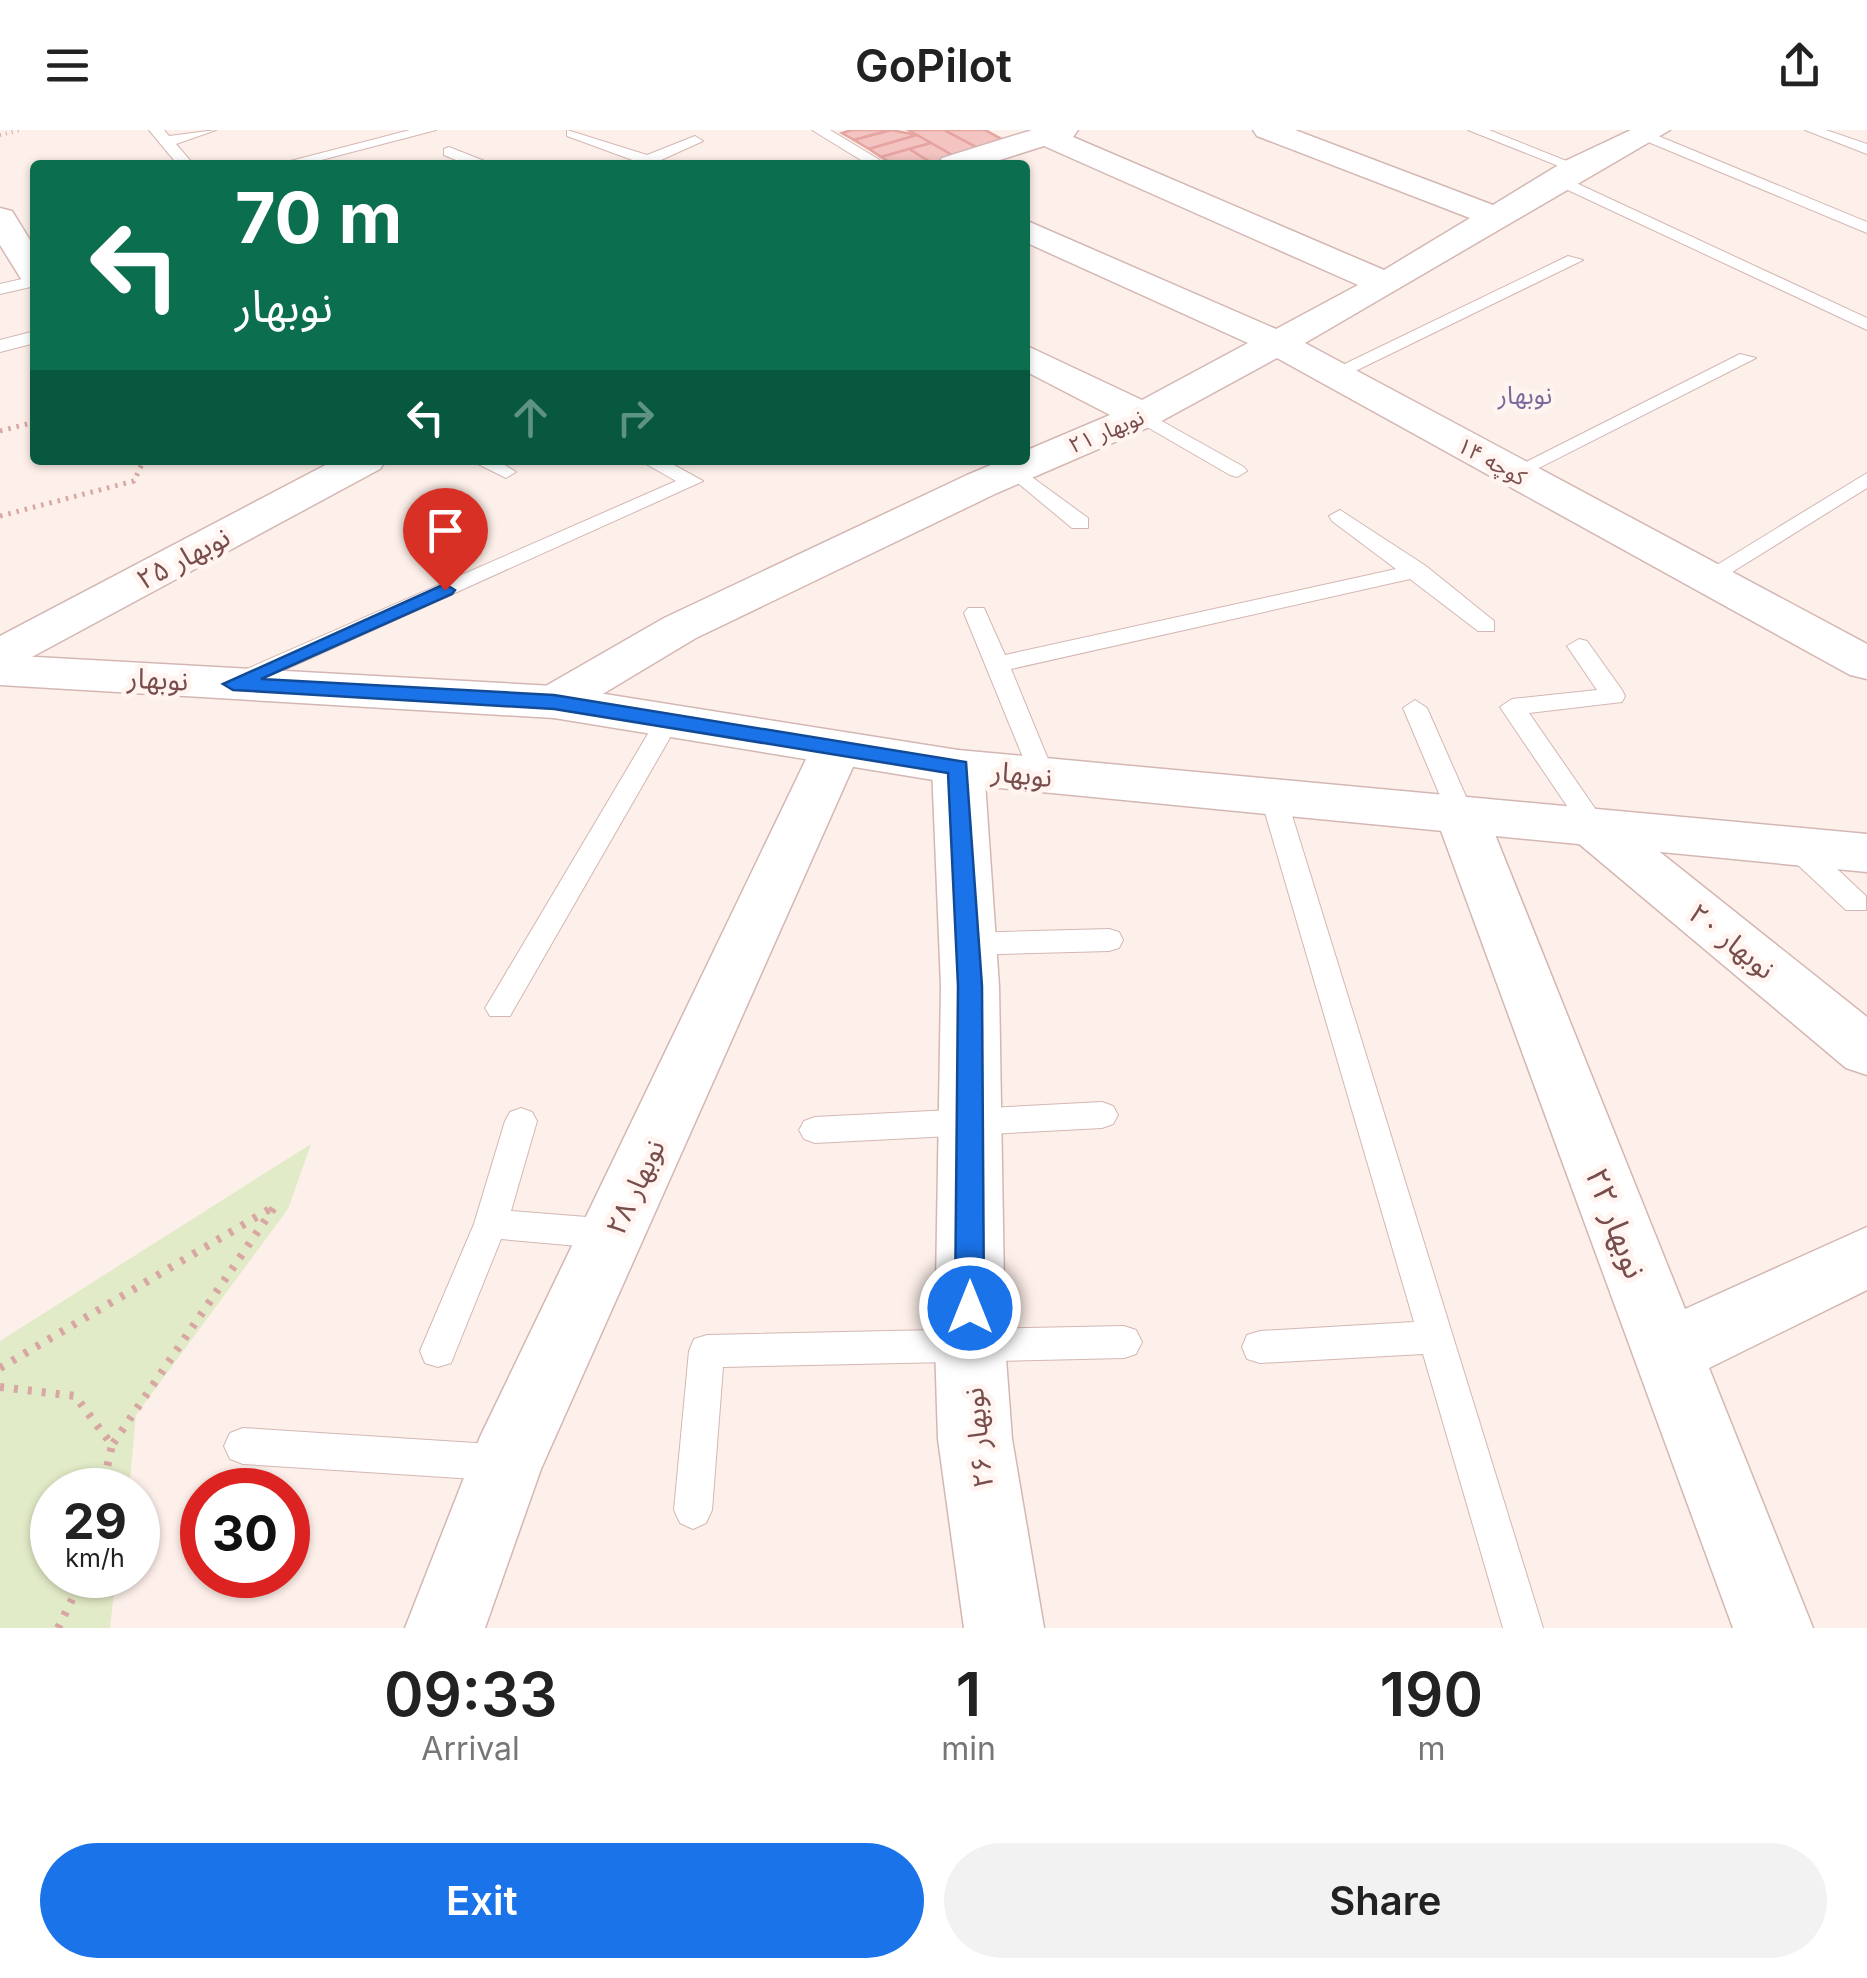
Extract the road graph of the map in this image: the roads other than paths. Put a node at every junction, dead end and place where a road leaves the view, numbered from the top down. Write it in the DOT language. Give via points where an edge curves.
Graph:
graph roads {
  1 [pos="210,130"];
  2 [pos="430,130"];
  3 [pos="623,130"];
  4 [pos="820,130"];
  5 [pos="1268,130"];
  6 [pos="1475,130"];
  7 [pos="1812,130"];
  8 [pos="1643,132"];
  9 [pos="572,133"];
  10 [pos="1055,133"];
  11 [pos="161,136"];
  12 [pos="596,141"];
  13 [pos="695,142"];
  14 [pos="1867,149"];
  15 [pos="182,160"];
  16 [pos="304,160"];
  17 [pos="648,160"];
  18 [pos="658,160"];
  19 [pos="871,160"];
  20 [pos="969,160"];
  21 [pos="1569,175"];
  22 [pos="1499,218"];
  23 [pos="1867,228"];
  24 [pos="4,231"];
  25 [pos="1030,232"];
  26 [pos="1574,260"];
  27 [pos="30,270"];
  28 [pos="30,279"];
  29 [pos="1386,284"];
  30 [pos="0,288"];
  31 [pos="1867,326"];
  32 [pos="30,338"];
  33 [pos="1278,343"];
  34 [pos="0,346"];
  35 [pos="1748,358"];
  36 [pos="1030,359"];
  37 [pos="1334,374"];
  38 [pos="1142,416"];
  39 [pos="1030,463"];
  40 [pos="357,465"];
  41 [pos="491,465"];
  42 [pos="660,465"];
  43 [pos="952,465"];
  44 [pos="1026,465"];
  45 [pos="1237,471"];
  46 [pos="506,472"];
  47 [pos="1514,473"];
  48 [pos="998,477"];
  49 [pos="1867,479"];
  50 [pos="1340,516"];
  51 [pos="1080,523"];
  52 [pos="1418,571"];
  53 [pos="1705,579"];
  54 [pos="976,613"];
  55 [pos="1486,626"];
  56 [pos="1579,646"];
  57 [pos="0,656"];
  58 [pos="998,664"];
  59 [pos="1867,664"];
  60 [pos="0,670"];
  61 [pos="233,684"];
  62 [pos="554,702"];
  63 [pos="1415,708"];
  64 [pos="667,722"];
  65 [pos="835,750"];
  66 [pos="958,767"];
  67 [pos="1042,776"];
  68 [pos="1274,799"];
  69 [pos="1462,817"];
  70 [pos="1597,830"];
  71 [pos="1794,845"];
  72 [pos="1867,853"];
  73 [pos="1856,903"];
  74 [pos="1110,940"];
  75 [pos="967,944"];
  76 [pos="500,1008"];
  77 [pos="1867,1051"];
  78 [pos="1102,1114"];
  79 [pos="521,1120"];
  80 [pos="968,1120"];
  81 [pos="815,1130"];
  82 [pos="490,1224"];
  83 [pos="614,1234"];
  84 [pos="1867,1257"];
  85 [pos="1435,1337"];
  86 [pos="1124,1342"];
  87 [pos="970,1345"];
  88 [pos="1260,1347"];
  89 [pos="438,1352"];
  90 [pos="1666,1353"];
  91 [pos="243,1446"];
  92 [pos="506,1463"];
  93 [pos="693,1510"];
  94 [pos="445,1628"];
  95 [pos="1004,1628"];
  96 [pos="1523,1628"];
  97 [pos="1774,1628"];
  1 -- 11 [label="lane"];
  2 -- 16 [label="lane"];
  3 -- 12 [label="lane"];
  4 -- 19 [label="lane"];
  5 -- 22 [label="street"];
  6 -- 21 [label="lane"];
  7 -- 14 [label="lane"];
  8 -- 21 [label="street, نوبهار ۲۱"];
  8 -- 23 [label="lane"];
  9 -- 12 [label="lane"];
  10 -- 20 [label="street"];
  10 -- 29 [label="street"];
  11 -- 15 [label="lane"];
  12 -- 17 [label="lane"];
  13 -- 18 [label="lane"];
  21 -- 22 [label="street, نوبهار ۲۱"];
  21 -- 31 [label="lane"];
  22 -- 29 [label="street, نوبهار ۲۱"];
  24 -- 27 [label="street"];
  25 -- 33 [label="street, کوچه ۱۴"];
  26 -- 37 [label="lane"];
  28 -- 30 [label="lane"];
  29 -- 33 [label="street, نوبهار ۲۱"];
  32 -- 34 [label="lane"];
  33 -- 37 [label="street, کوچه ۱۴"];
  33 -- 38 [label="street, نوبهار ۲۱"];
  35 -- 47 [label="lane"];
  36 -- 38 [label="street"];
  37 -- 47 [label="street, کوچه ۱۴"];
  38 -- 39 [label="street, نوبهار ۲۱"];
  38 -- 45 [label="lane"];
  40 -- 57 [label="street, نوبهار ۲۵"];
  41 -- 46 [label="lane"];
  42 -- 61 [label="lane" via="693,480"];
  43 -- 48 [label="street"];
  44 -- 48 [label="street, نوبهار ۲۱"];
  47 -- 53 [label="street, کوچه ۱۴"];
  48 -- 51 [label="lane"];
  48 -- 62 [label="street, نوبهار ۲۱" via="680,628"];
  49 -- 53 [label="lane"];
  50 -- 52 [label="lane"];
  52 -- 55 [label="lane"];
  52 -- 58 [label="lane"];
  53 -- 59 [label="street, کوچه ۱۴"];
  54 -- 58 [label="lane"];
  56 -- 70 [label="lane" via="1612,696 1512,707"];
  58 -- 67 [label="lane"];
  60 -- 61 [label="street, نوبهار"];
  61 -- 62 [label="street, نوبهار"];
  62 -- 64 [label="street, نوبهار"];
  63 -- 69 [label="lane"];
  64 -- 65 [label="street, نوبهار"];
  64 -- 76 [label="lane"];
  65 -- 66 [label="street, نوبهار"];
  65 -- 83 [label="street, نوبهار ۲۸"];
  66 -- 67 [label="street, نوبهار"];
  66 -- 75 [label="street, نوبهار ۲۶"];
  67 -- 68 [label="street, نوبهار"];
  68 -- 69 [label="street, نوبهار"];
  68 -- 85 [label="lane"];
  69 -- 70 [label="street, نوبهار"];
  69 -- 90 [label="street, نوبهار ۲۲"];
  70 -- 71 [label="street, نوبهار"];
  70 -- 77 [label="street, نوبهار ۲۰"];
  71 -- 72 [label="street, نوبهار"];
  71 -- 73 [label="lane"];
  74 -- 75 [label="lane"];
  75 -- 80 [label="street, نوبهار ۲۶"];
  78 -- 80 [label="lane"];
  79 -- 82 [label="lane"];
  80 -- 81 [label="lane"];
  80 -- 87 [label="street, نوبهار ۲۶"];
  82 -- 83 [label="lane"];
  82 -- 89 [label="lane"];
  83 -- 92 [label="street, نوبهار ۲۸"];
  84 -- 90 [label="street"];
  85 -- 88 [label="lane"];
  85 -- 96 [label="lane"];
  86 -- 87 [label="lane"];
  87 -- 93 [label="lane" via="707,1351"];
  87 -- 95 [label="street, نوبهار ۲۶" via="975,1439"];
  90 -- 97 [label="street, نوبهار ۲۲"];
  91 -- 92 [label="lane"];
  92 -- 94 [label="street, نوبهار ۲۸"];
}
